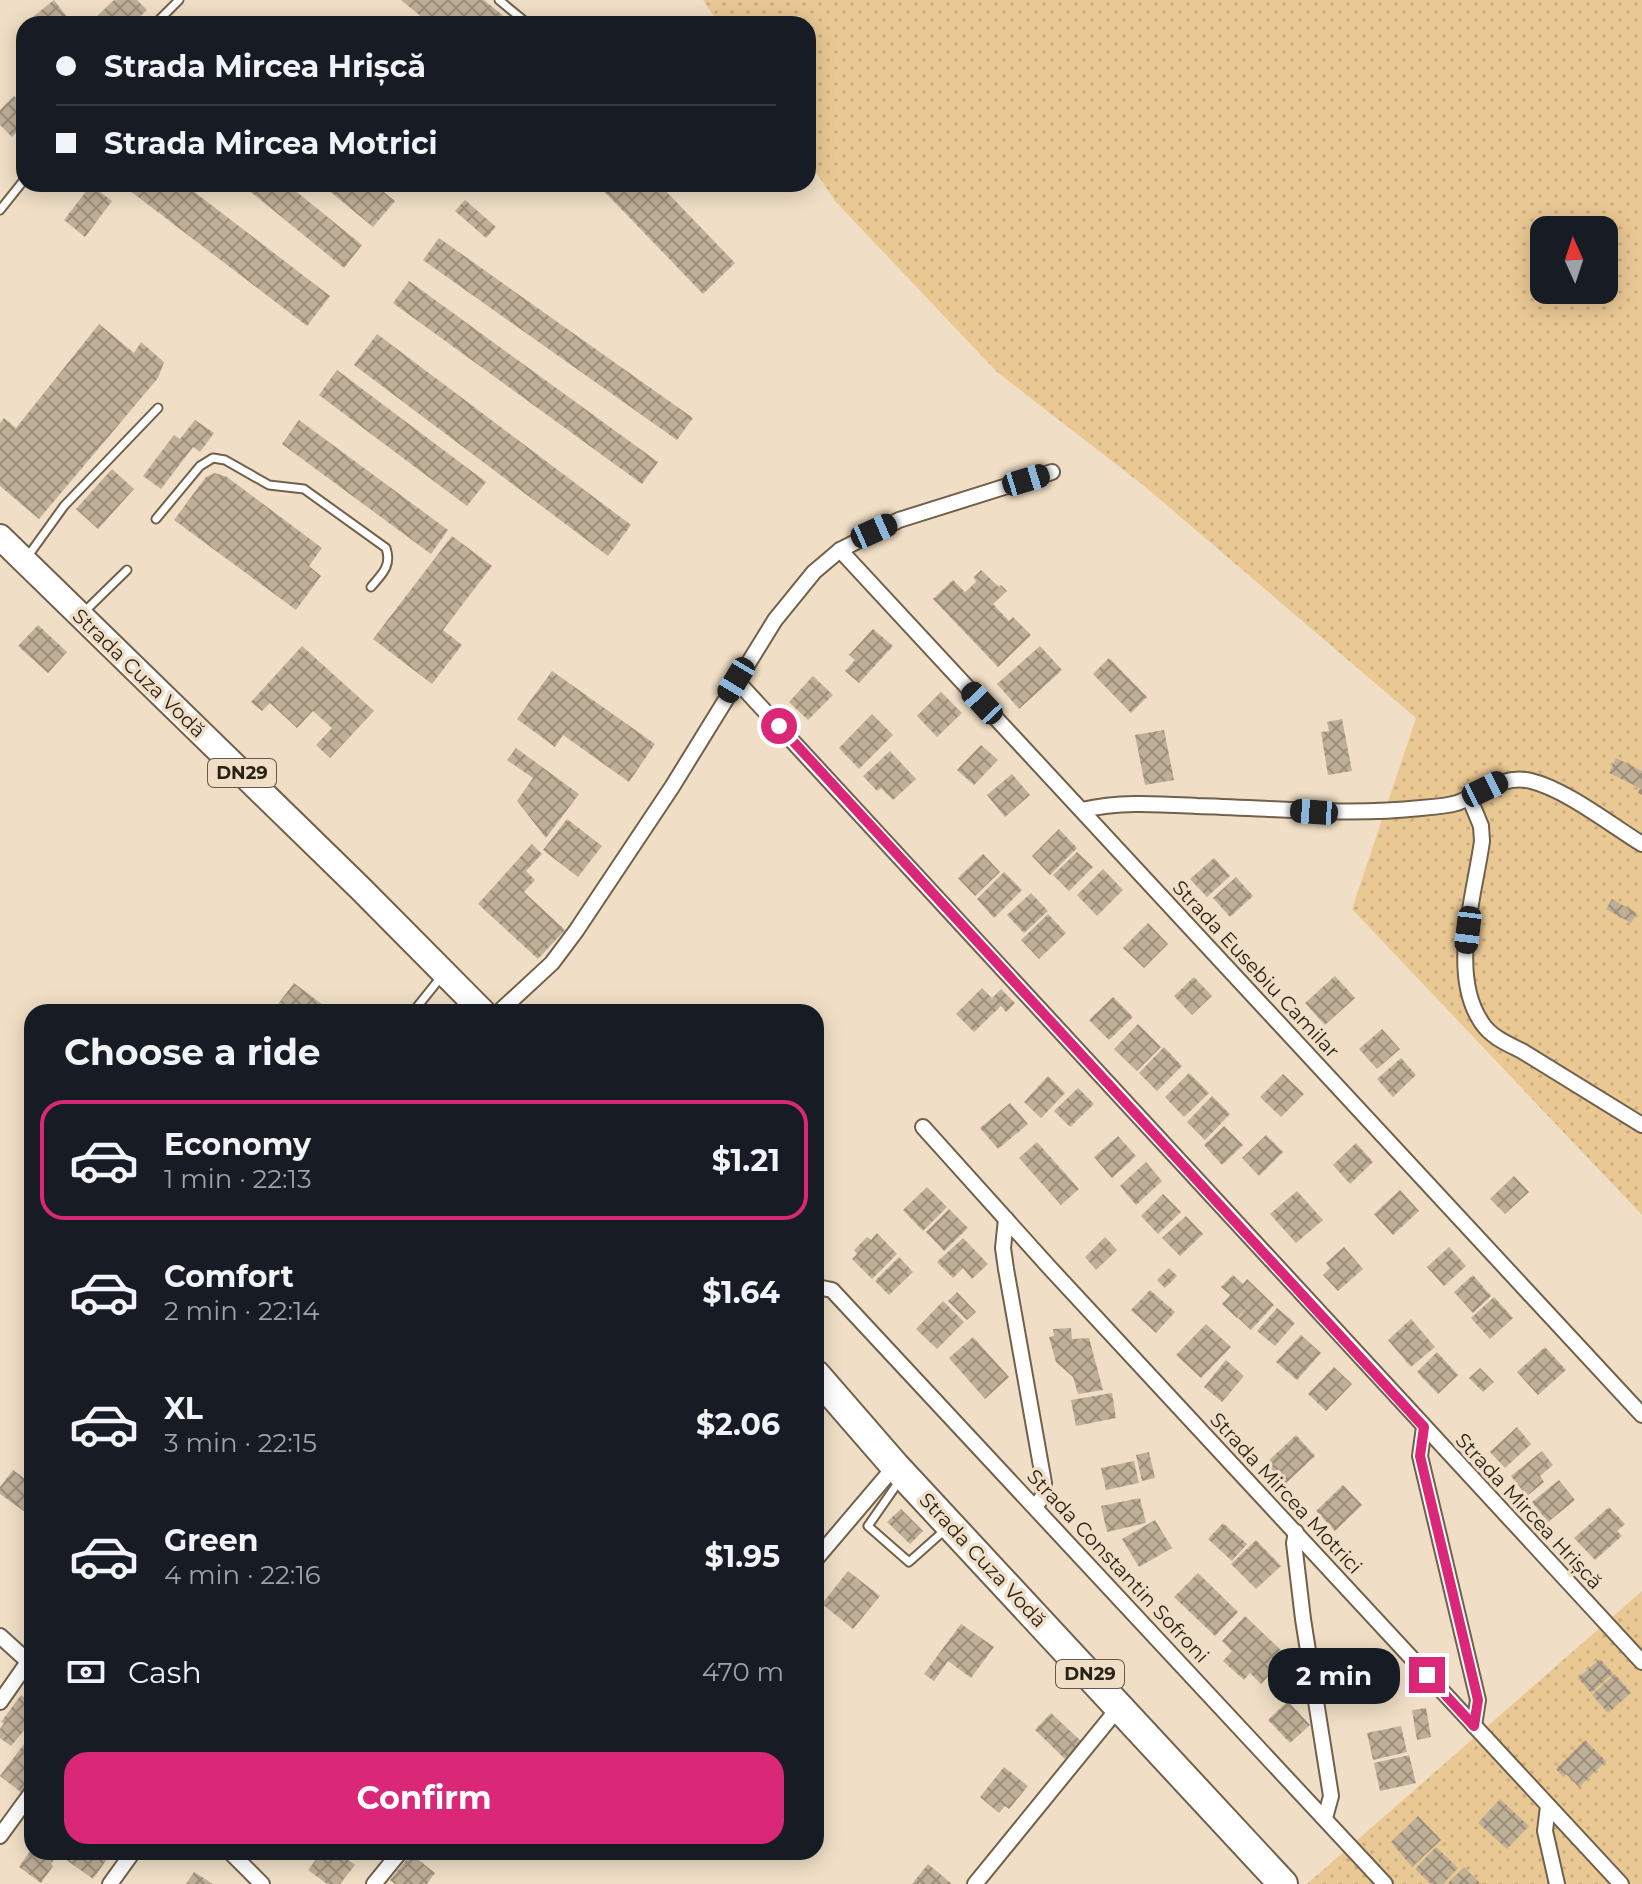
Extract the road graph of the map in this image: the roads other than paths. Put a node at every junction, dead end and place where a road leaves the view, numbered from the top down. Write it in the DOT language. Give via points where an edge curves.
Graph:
graph roads {
  1 [pos="179,0"];
  2 [pos="499,0"];
  3 [pos="163,16"];
  4 [pos="518,16"];
  5 [pos="16,190"];
  6 [pos="0,210"];
  7 [pos="158,408"];
  8 [pos="1052,472"];
  9 [pos="156,519"];
  10 [pos="0,537"];
  11 [pos="840,550"];
  12 [pos="25,561"];
  13 [pos="127,570"];
  14 [pos="371,587"];
  15 [pos="81,615"];
  16 [pos="736,680"];
  17 [pos="1469,797"];
  18 [pos="1082,810"];
  19 [pos="1642,844"];
  20 [pos="444,972"];
  21 [pos="419,1004"];
  22 [pos="475,1004"];
  23 [pos="508,1004"];
  24 [pos="1642,1125"];
  25 [pos="923,1127"];
  26 [pos="1006,1219"];
  27 [pos="824,1288"];
  28 [pos="824,1384"];
  29 [pos="1642,1415"];
  30 [pos="1424,1427"];
  31 [pos="900,1470"];
  32 [pos="1036,1506"];
  33 [pos="950,1525"];
  34 [pos="1296,1532"];
  35 [pos="824,1551"];
  36 [pos="0,1636"];
  37 [pos="24,1658"];
  38 [pos="1642,1662"];
  39 [pos="24,1672"];
  40 [pos="0,1702"];
  41 [pos="1120,1706"];
  42 [pos="1474,1726"];
  43 [pos="24,1803"];
  44 [pos="1548,1806"];
  45 [pos="1325,1818"];
  46 [pos="0,1836"];
  47 [pos="127,1860"];
  48 [pos="238,1860"];
  49 [pos="394,1860"];
  50 [pos="261,1883"];
  51 [pos="110,1884"];
  52 [pos="374,1884"];
  53 [pos="975,1884"];
  54 [pos="1283,1884"];
  55 [pos="1385,1884"];
  56 [pos="1557,1884"];
  57 [pos="1621,1884"];
  1 -- 3 [label="lane"];
  2 -- 4 [label="lane"];
  5 -- 6 [label="lane"];
  7 -- 12 [label="lane" via="64,506"];
  8 -- 11 [label="street" via="919,513"];
  9 -- 14 [label="lane" via="200,466 213,458 225,460 269,485 304,489 386,548 390,559"];
  10 -- 12 [label="main road, Strada Cuza Vodă / DN29"];
  11 -- 16 [label="street" via="795,594"];
  11 -- 18 [label="street, Strada Eusebiu Camilar"];
  12 -- 15 [label="main road, Strada Cuza Vodă / DN29"];
  13 -- 15 [label="lane"];
  15 -- 20 [label="main road, Strada Cuza Vodă / DN29"];
  16 -- 23 [label="street" via="576,931 552,963"];
  16 -- 30 [label="street, Strada Mircea Hrișcă"];
  17 -- 18 [label="street" via="1420,808 1337,813 1148,804"];
  17 -- 19 [label="street" via="1500,782 1532,781"];
  17 -- 24 [label="street" via="1482,841 1465,947 1477,1014 1503,1042"];
  18 -- 29 [label="street, Strada Eusebiu Camilar"];
  20 -- 21 [label="lane"];
  20 -- 22 [label="main road, Strada Cuza Vodă / DN29"];
  25 -- 26 [label="street, Strada Mircea Motrici"];
  26 -- 32 [label="street" via="1006,1269 1044,1483"];
  26 -- 34 [label="street, Strada Mircea Motrici"];
  27 -- 32 [label="street, Strada Constantin Sofroni" via="832,1290"];
  28 -- 31 [label="highway, Strada Cuza Vodă / DN29"];
  30 -- 38 [label="street, Strada Mircea Hrișcă"];
  30 -- 42 [label="street" via="1420,1456 1478,1700"];
  31 -- 33 [label="highway, Strada Cuza Vodă / DN29"];
  31 -- 33 [label="lane" via="868,1526 909,1562"];
  31 -- 35 [label="street"];
  32 -- 45 [label="street, Strada Constantin Sofroni"];
  33 -- 41 [label="highway, Strada Cuza Vodă / DN29"];
  34 -- 42 [label="street, Strada Mircea Motrici"];
  34 -- 45 [label="street" via="1303,1619 1331,1796"];
  36 -- 37 [label="street"];
  39 -- 40 [label="street"];
  41 -- 53 [label="street"];
  41 -- 54 [label="highway, Strada Cuza Vodă / DN29"];
  42 -- 44 [label="street, Strada Mircea Motrici"];
  43 -- 46 [label="street"];
  44 -- 56 [label="street" via="1545,1831"];
  44 -- 57 [label="street, Strada Mircea Motrici"];
  45 -- 55 [label="street, Strada Constantin Sofroni"];
  47 -- 51 [label="street"];
  48 -- 50 [label="street"];
  49 -- 52 [label="street"];
}
